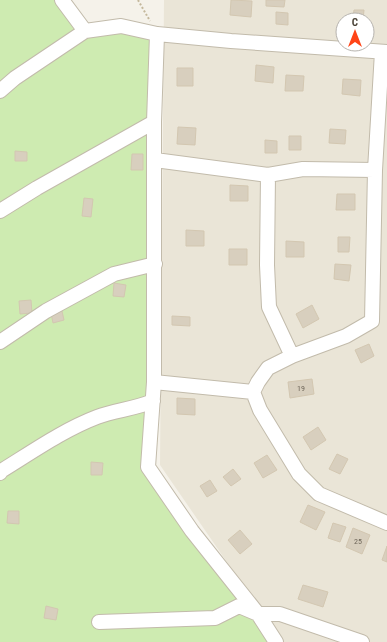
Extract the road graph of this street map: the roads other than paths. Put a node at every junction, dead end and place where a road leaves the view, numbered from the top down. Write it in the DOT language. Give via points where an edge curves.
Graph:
graph roads {
  1 [pos="62,0"];
  2 [pos="86,31"];
  3 [pos="157,34"];
  4 [pos="384,52"];
  5 [pos="0,91"];
  6 [pos="154,122"];
  7 [pos="155,160"];
  8 [pos="375,170"];
  9 [pos="268,175"];
  10 [pos="0,211"];
  11 [pos="155,264"];
  12 [pos="0,342"];
  13 [pos="292,356"];
  14 [pos="154,382"];
  15 [pos="253,392"];
  16 [pos="153,401"];
  17 [pos="0,473"];
  18 [pos="387,523"];
  19 [pos="258,614"];
  20 [pos="99,622"];
  21 [pos="276,642"];
  22 [pos="362,642"];
  1 -- 2 [label="street"];
  2 -- 3 [label="street" via="121,26"];
  2 -- 5 [label="street" via="15,78"];
  3 -- 4 [label="street"];
  3 -- 6 [label="street"];
  4 -- 8 [label="street"];
  6 -- 7 [label="street"];
  6 -- 10 [label="street"];
  7 -- 9 [label="street"];
  7 -- 11 [label="street"];
  8 -- 9 [label="street" via="303,168"];
  8 -- 13 [label="street" via="372,321 346,336"];
  9 -- 13 [label="street" via="269,307"];
  11 -- 12 [label="street" via="114,274 46,311"];
  11 -- 14 [label="street"];
  13 -- 15 [label="street" via="268,368"];
  14 -- 15 [label="street"];
  14 -- 16 [label="street"];
  15 -- 18 [label="street" via="260,410 299,474 319,494"];
  16 -- 17 [label="street" via="85,422"];
  16 -- 19 [label="street" via="148,467 192,530"];
  19 -- 20 [label="street" via="239,606 215,618"];
  19 -- 21 [label="street"];
  19 -- 22 [label="street" via="280,614"];
}
